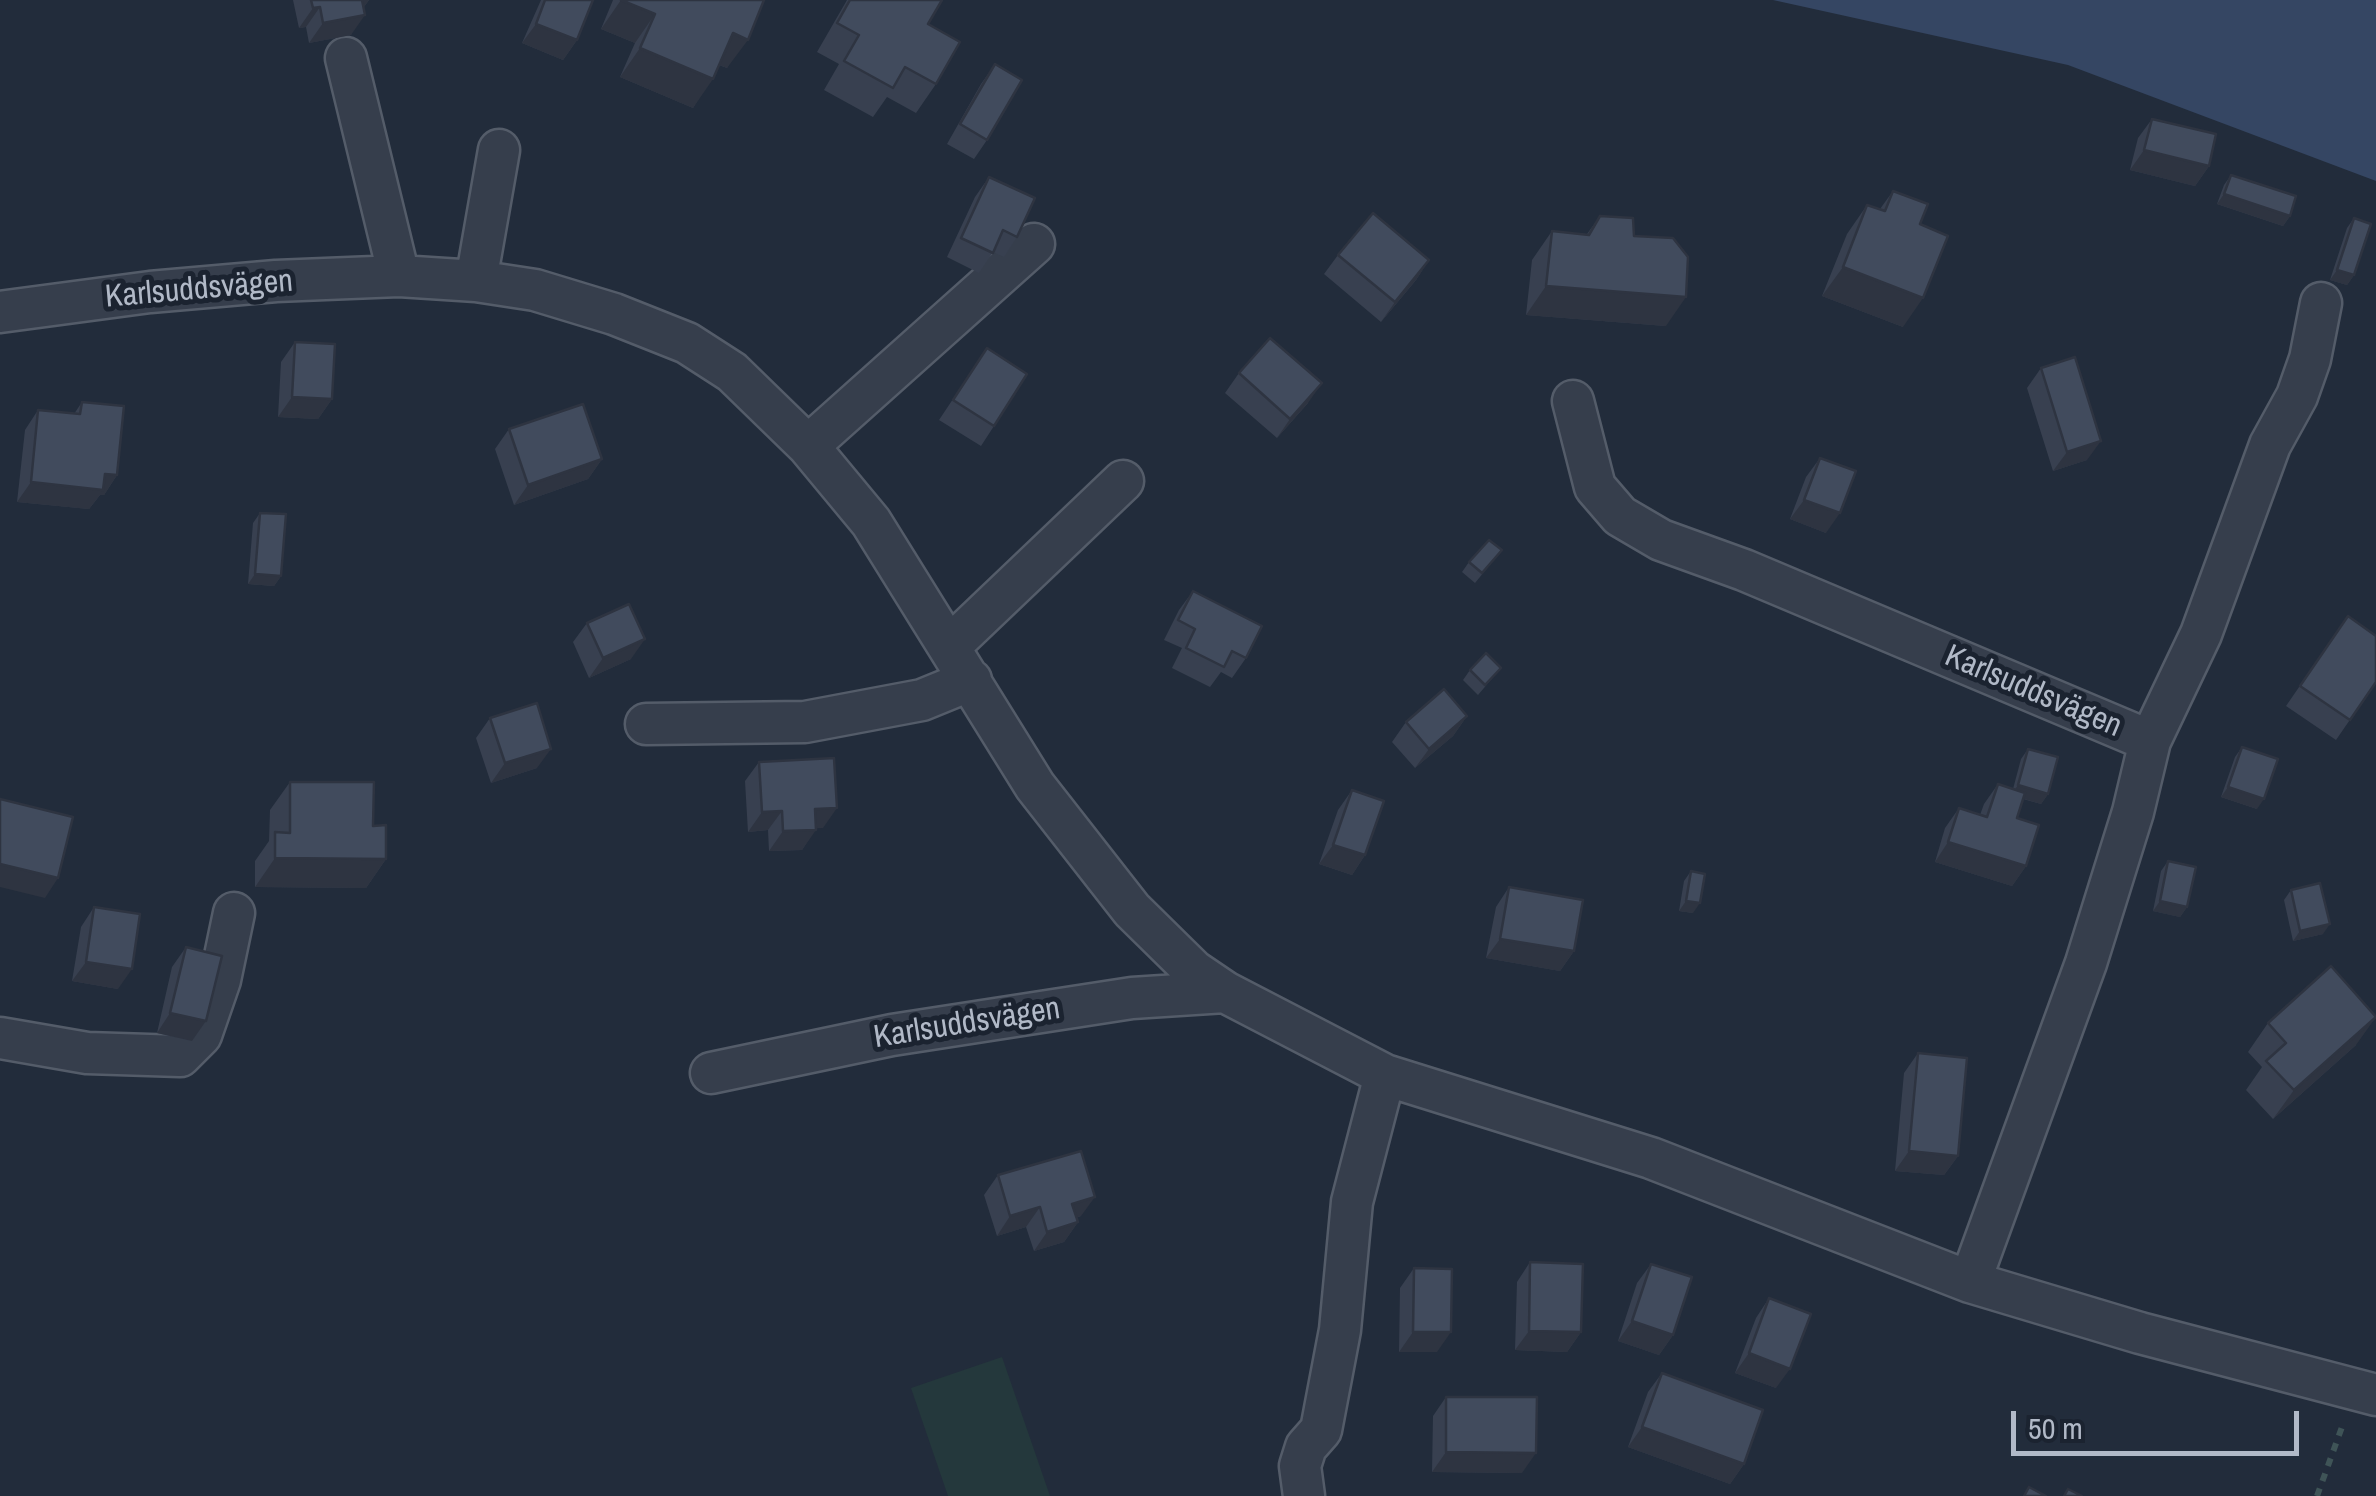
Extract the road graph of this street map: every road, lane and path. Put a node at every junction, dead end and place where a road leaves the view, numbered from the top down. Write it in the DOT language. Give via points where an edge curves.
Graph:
graph roads {
  1 [pos="346,58"];
  2 [pos="499,150"];
  3 [pos="1034,244"];
  4 [pos="399,276"];
  5 [pos="476,281"];
  6 [pos="2322,303"];
  7 [pos="0,312"];
  8 [pos="1573,400"];
  9 [pos="808,446"];
  10 [pos="1123,481"];
  11 [pos="950,646"];
  12 [pos="971,680"];
  13 [pos="646,724"];
  14 [pos="2150,740"];
  15 [pos="234,913"];
  16 [pos="1225,992"];
  17 [pos="0,1038"];
  18 [pos="711,1072"];
  19 [pos="1385,1075"];
  20 [pos="1970,1282"];
  21 [pos="2366,1392"];
  22 [pos="1304,1496"];
  23 [pos="2317,1496"];
  1 -- 4 [label="street"];
  2 -- 5 [label="street"];
  3 -- 9 [label="street"];
  4 -- 5 [label="street, Karlsuddsvägen"];
  4 -- 7 [label="street, Karlsuddsvägen" via="168,291"];
  5 -- 9 [label="street, Karlsuddsvägen" via="535,290 687,343 732,372"];
  6 -- 14 [label="street" via="2296,396 2270,446 2202,634"];
  8 -- 14 [label="street, Karlsuddsvägen" via="1595,488 1620,516 1661,540"];
  9 -- 11 [label="street, Karlsuddsvägen" via="871,522"];
  10 -- 11 [label="street"];
  11 -- 12 [label="street, Karlsuddsvägen"];
  12 -- 13 [label="street" via="922,700 805,722"];
  12 -- 16 [label="street, Karlsuddsvägen" via="1035,786 1132,910"];
  14 -- 20 [label="street, Karlsuddsvägen" via="2086,963"];
  15 -- 17 [label="street" via="201,1036 180,1056 87,1053"];
  16 -- 18 [label="street, Karlsuddsvägen" via="1132,998 892,1034"];
  16 -- 19 [label="street, Karlsuddsvägen"];
  19 -- 20 [label="street, Karlsuddsvägen" via="1651,1158"];
  19 -- 22 [label="street" via="1352,1202 1340,1330 1321,1430 1300,1466"];
  20 -- 21 [label="street, Karlsuddsvägen"];
  21 -- 23 [label="path"];
}
